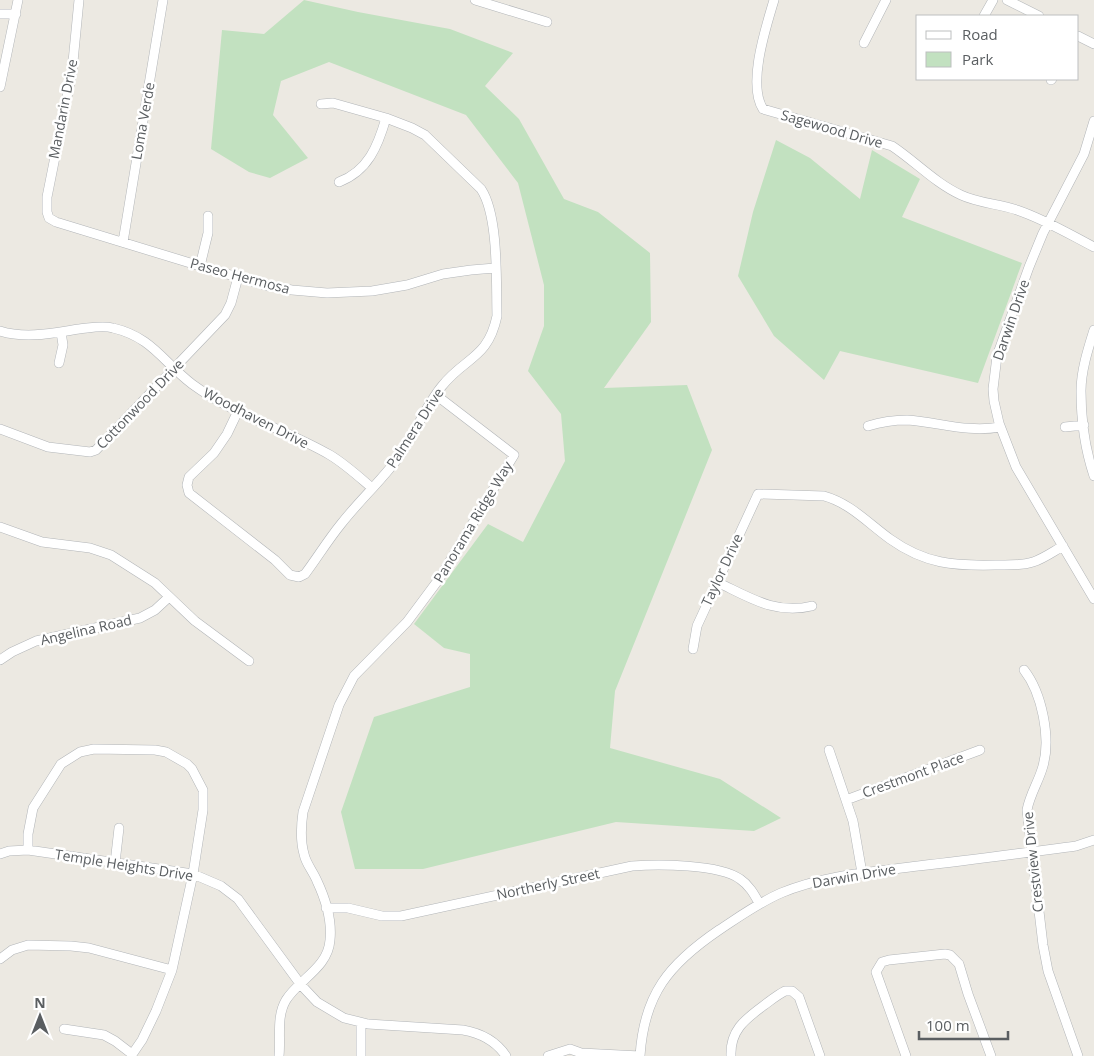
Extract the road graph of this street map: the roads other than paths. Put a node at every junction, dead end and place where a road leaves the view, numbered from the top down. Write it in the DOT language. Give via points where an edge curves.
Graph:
graph roads {
  1 [pos="18,0"];
  2 [pos="79,0"];
  3 [pos="164,0"];
  4 [pos="475,0"];
  5 [pos="774,0"];
  6 [pos="886,0"];
  7 [pos="993,0"];
  8 [pos="1007,0"];
  9 [pos="0,14"];
  10 [pos="16,14"];
  11 [pos="985,15"];
  12 [pos="1037,15"];
  13 [pos="547,22"];
  14 [pos="1079,36"];
  15 [pos="864,43"];
  16 [pos="1094,44"];
  17 [pos="0,87"];
  18 [pos="321,104"];
  19 [pos="386,118"];
  20 [pos="1094,121"];
  21 [pos="339,182"];
  22 [pos="208,216"];
  23 [pos="49,218"];
  24 [pos="1048,223"];
  25 [pos="123,242"];
  26 [pos="1094,247"];
  27 [pos="200,266"];
  28 [pos="496,268"];
  29 [pos="238,277"];
  30 [pos="1094,330"];
  31 [pos="0,332"];
  32 [pos="61,332"];
  33 [pos="59,363"];
  34 [pos="175,369"];
  35 [pos="436,395"];
  36 [pos="238,411"];
  37 [pos="1084,425"];
  38 [pos="868,426"];
  39 [pos="1065,426"];
  40 [pos="1000,427"];
  41 [pos="0,429"];
  42 [pos="1094,476"];
  43 [pos="372,488"];
  44 [pos="0,527"];
  45 [pos="1064,546"];
  46 [pos="717,582"];
  47 [pos="169,597"];
  48 [pos="1094,599"];
  49 [pos="812,606"];
  50 [pos="693,648"];
  51 [pos="0,660"];
  52 [pos="248,661"];
  53 [pos="1024,670"];
  54 [pos="829,750"];
  55 [pos="980,750"];
  56 [pos="846,800"];
  57 [pos="119,828"];
  58 [pos="1094,840"];
  59 [pos="28,850"];
  60 [pos="1030,852"];
  61 [pos="0,854"];
  62 [pos="115,863"];
  63 [pos="862,873"];
  64 [pos="193,874"];
  65 [pos="759,903"];
  66 [pos="326,908"];
  67 [pos="0,959"];
  68 [pos="172,970"];
  69 [pos="300,985"];
  70 [pos="361,1023"];
  71 [pos="64,1029"];
  72 [pos="578,1054"];
  73 [pos="132,1055"];
  74 [pos="279,1056"];
  75 [pos="361,1056"];
  76 [pos="506,1056"];
  77 [pos="548,1056"];
  78 [pos="640,1056"];
  79 [pos="731,1056"];
  80 [pos="820,1056"];
  81 [pos="906,1056"];
  82 [pos="991,1056"];
  83 [pos="1078,1056"];
  1 -- 10 [label="street"];
  2 -- 23 [label="street, Mandarin Drive" via="72,72 47,197"];
  3 -- 25 [label="street, Loma Verde"];
  4 -- 13 [label="street"];
  5 -- 24 [label="street, Sagewood Drive" via="757,80 758,102 763,109 892,146 937,182 962,196 1018,210"];
  6 -- 15 [label="street"];
  7 -- 11 [label="street"];
  8 -- 12 [label="street"];
  9 -- 10 [label="street"];
  10 -- 17 [label="street"];
  14 -- 16 [label="street"];
  18 -- 19 [label="street, Palmera Drive" via="333,103"];
  19 -- 21 [label="street" via="373,154 351,178"];
  19 -- 28 [label="street, Palmera Drive" via="425,135 482,189 492,214"];
  20 -- 24 [label="street, Darwin Drive" via="1084,154"];
  22 -- 27 [label="street" via="208,233"];
  23 -- 25 [label="street, Paseo Hermosa"];
  24 -- 26 [label="street, Sagewood Drive"];
  24 -- 40 [label="street, Darwin Drive" via="997,356 993,389"];
  25 -- 27 [label="street, Paseo Hermosa"];
  27 -- 29 [label="street, Paseo Hermosa"];
  28 -- 29 [label="street, Paseo Hermosa" via="443,274 372,291 327,293 292,290"];
  28 -- 35 [label="street, Palmera Drive" via="497,316 486,345"];
  29 -- 34 [label="street, Cottonwood Drive" via="225,315"];
  30 -- 37 [label="street" via="1082,378"];
  31 -- 32 [label="street, Woodhaven Drive" via="25,336"];
  32 -- 33 [label="street" via="63,345"];
  32 -- 34 [label="street, Woodhaven Drive" via="111,327 134,334"];
  34 -- 36 [label="street, Woodhaven Drive" via="197,388"];
  34 -- 41 [label="street, Cottonwood Drive" via="96,450 48,446"];
  35 -- 43 [label="street, Palmera Drive" via="398,458"];
  35 -- 66 [label="street, Panorama Ridge Way" via="514,455 439,579 407,622 354,676 339,705 300,828 304,854"];
  36 -- 43 [label="street, Woodhaven Drive" via="329,455"];
  36 -- 43 [label="street, Palmera Drive" via="214,453 190,477 187,485 190,493 290,575 299,577 305,574 340,525"];
  37 -- 39 [label="street"];
  37 -- 42 [label="street"];
  38 -- 40 [label="street" via="907,420 972,430"];
  40 -- 45 [label="street, Darwin Drive" via="1016,467"];
  44 -- 47 [label="street" via="42,542 90,548 111,555 155,583"];
  45 -- 46 [label="street, Taylor Drive" via="1036,562 1021,565 949,564 906,550 833,498 758,494"];
  45 -- 48 [label="street, Darwin Drive"];
  46 -- 49 [label="street" via="781,609"];
  46 -- 50 [label="street, Taylor Drive" via="696,626"];
  47 -- 51 [label="street, Angelina Road" via="140,618 36,641"];
  47 -- 52 [label="street"];
  53 -- 60 [label="street, Crestview Drive" via="1033,681 1047,740 1043,767 1028,800"];
  54 -- 56 [label="street"];
  55 -- 56 [label="street, Crestmont Place"];
  56 -- 63 [label="street"];
  57 -- 62 [label="street"];
  58 -- 60 [label="street, Darwin Drive" via="1076,846"];
  59 -- 61 [label="street, Temple Heights Drive"];
  59 -- 62 [label="street, Temple Heights Drive"];
  59 -- 64 [label="street" via="33,808 61,764 80,752 94,749 155,750 174,755 187,764 203,790 204,810"];
  60 -- 63 [label="street, Darwin Drive"];
  60 -- 83 [label="street, Crestview Drive" via="1048,971"];
  62 -- 64 [label="street, Temple Heights Drive"];
  63 -- 65 [label="street, Darwin Drive" via="822,880"];
  64 -- 68 [label="street"];
  64 -- 69 [label="street, Temple Heights Drive" via="221,886 238,899"];
  65 -- 66 [label="street, Northerly Street" via="752,891 732,874 655,864 632,866 401,916"];
  65 -- 78 [label="street, Darwin Drive" via="695,946 662,980 648,1008"];
  66 -- 69 [label="street" via="330,941 325,958"];
  67 -- 68 [label="street" via="12,950 28,945 71,946"];
  68 -- 73 [label="street" via="156,1011"];
  69 -- 70 [label="street, Temple Heights Drive" via="317,1002 344,1018"];
  69 -- 74 [label="street" via="287,1000 280,1016"];
  70 -- 75 [label="street"];
  70 -- 76 [label="street, Temple Heights Drive" via="476,1032 493,1041"];
  71 -- 73 [label="street" via="104,1035"];
  72 -- 77 [label="street" via="570,1049"];
  72 -- 78 [label="street"];
  79 -- 80 [label="street" via="732,1039 739,1026 748,1016 786,991 792,991 799,998"];
  81 -- 82 [label="street" via="876,972 882,962 889,960 945,954 959,964"];
}
